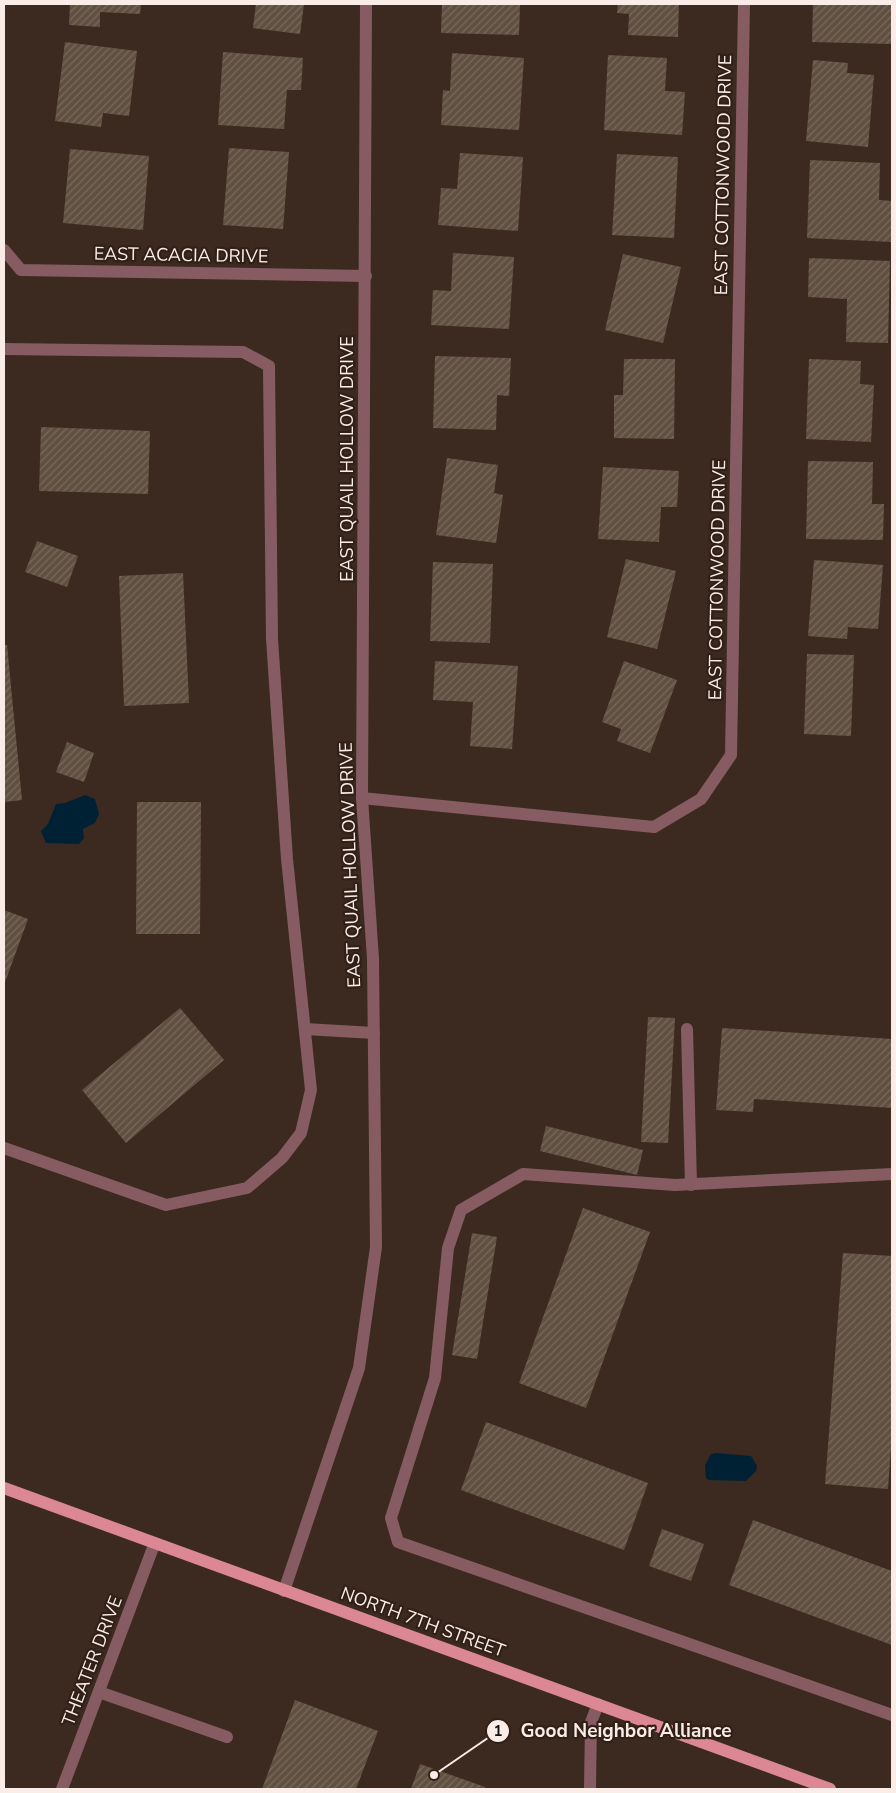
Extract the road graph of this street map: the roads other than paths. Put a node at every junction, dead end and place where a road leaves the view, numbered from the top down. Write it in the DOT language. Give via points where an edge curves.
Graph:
graph roads {
  1 [pos="366,4"];
  2 [pos="744,4"];
  3 [pos="4,250"];
  4 [pos="366,276"];
  5 [pos="4,349"];
  6 [pos="362,798"];
  7 [pos="687,1029"];
  8 [pos="305,1030"];
  9 [pos="374,1033"];
  10 [pos="4,1148"];
  11 [pos="892,1174"];
  12 [pos="691,1185"];
  13 [pos="4,1488"];
  14 [pos="154,1545"];
  15 [pos="284,1591"];
  16 [pos="99,1692"];
  17 [pos="598,1704"];
  18 [pos="892,1715"];
  19 [pos="227,1737"];
  20 [pos="62,1789"];
  21 [pos="590,1789"];
  22 [pos="830,1789"];
  1 -- 4 [label="street, EAST QUAIL HOLLOW DRIVE"];
  2 -- 6 [label="street, EAST COTTONWOOD DRIVE" via="731,754 701,799 654,827"];
  3 -- 4 [label="street, EAST ACACIA DRIVE" via="21,270"];
  4 -- 6 [label="street, EAST QUAIL HOLLOW DRIVE"];
  5 -- 8 [label="street" via="243,352 269,366 272,639 287,859"];
  6 -- 9 [label="street, EAST QUAIL HOLLOW DRIVE" via="373,959"];
  7 -- 12 [label="street"];
  8 -- 9 [label="street"];
  8 -- 10 [label="street" via="311,1090 302,1134 282,1158 247,1188 166,1205"];
  9 -- 15 [label="street, EAST QUAIL HOLLOW DRIVE" via="376,1247 359,1368"];
  11 -- 12 [label="street"];
  12 -- 18 [label="street" via="523,1174 461,1210 448,1248 435,1378 391,1518 398,1542"];
  13 -- 14 [label="main road, NORTH 7TH STREET"];
  14 -- 15 [label="main road, NORTH 7TH STREET"];
  14 -- 16 [label="street, THEATER DRIVE"];
  15 -- 17 [label="main road, NORTH 7TH STREET"];
  16 -- 19 [label="street"];
  16 -- 20 [label="street, THEATER DRIVE"];
  17 -- 21 [label="street" via="591,1722"];
  17 -- 22 [label="main road, NORTH 7TH STREET"];
}
